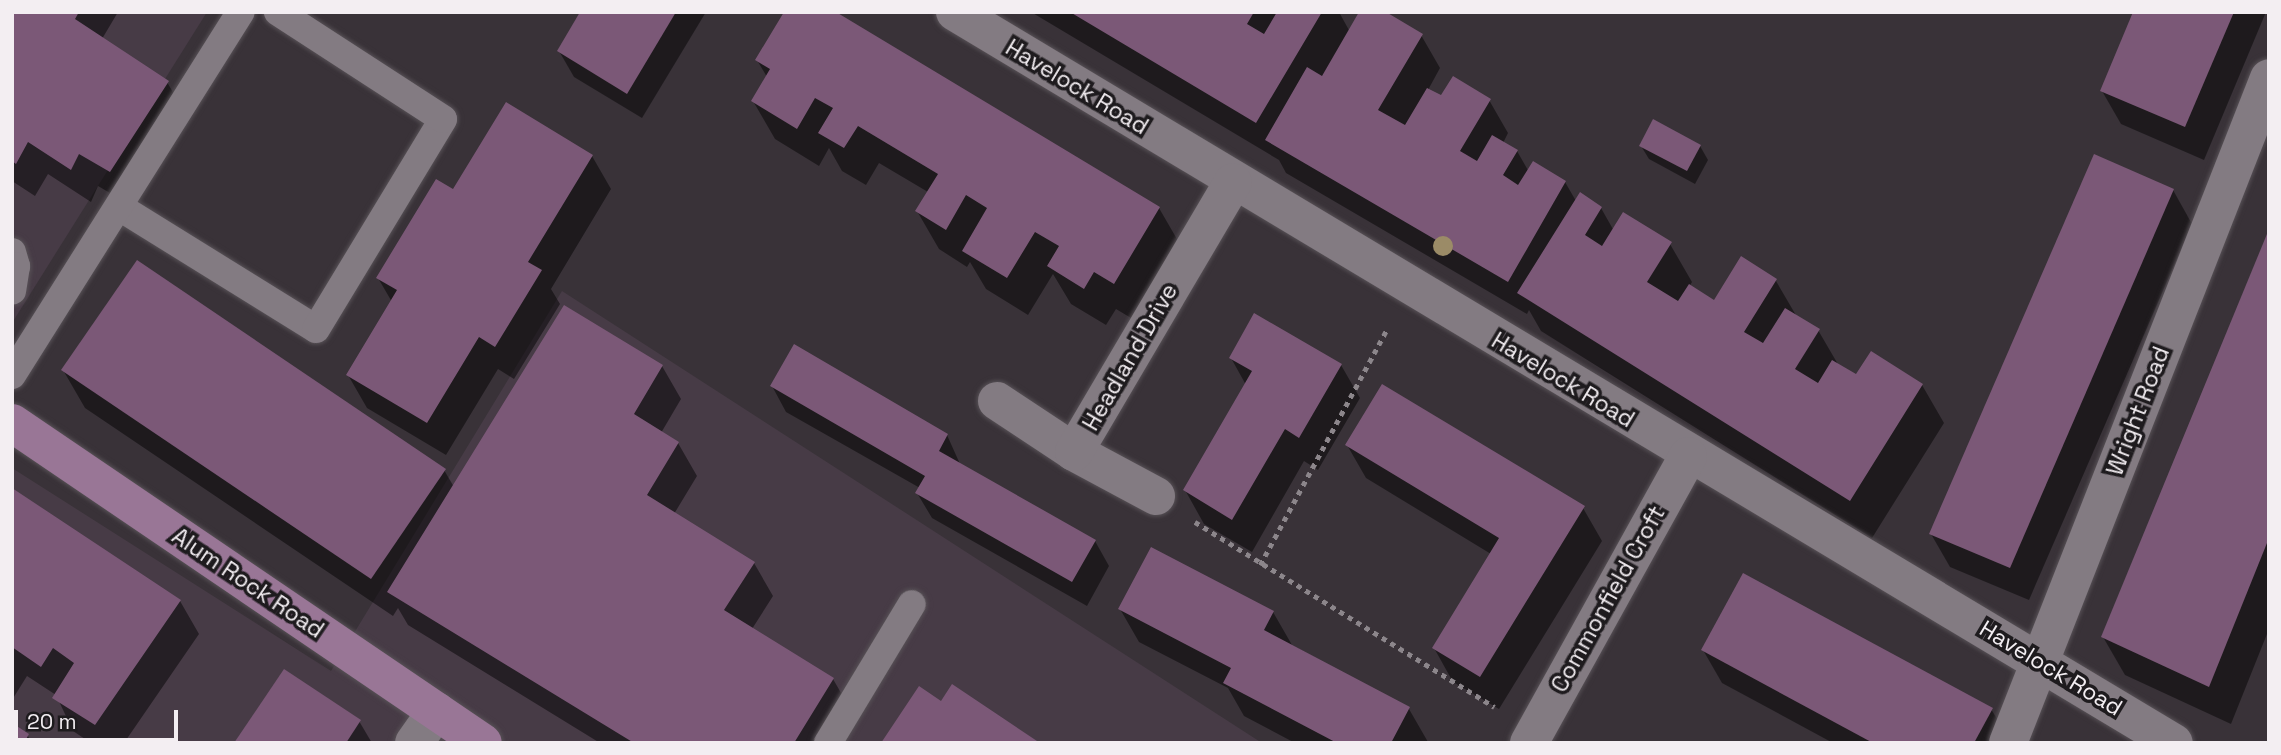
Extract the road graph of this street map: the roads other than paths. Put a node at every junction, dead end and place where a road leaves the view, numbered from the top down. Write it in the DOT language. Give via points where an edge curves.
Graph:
graph roads {
  1 [pos="241,12"];
  2 [pos="278,12"];
  3 [pos="955,12"];
  4 [pos="2269,78"];
  5 [pos="1233,182"];
  6 [pos="121,208"];
  7 [pos="12,252"];
  8 [pos="12,291"];
  9 [pos="12,375"];
  10 [pos="998,401"];
  11 [pos="12,423"];
  12 [pos="1074,452"];
  13 [pos="1688,456"];
  14 [pos="1156,496"];
  15 [pos="912,604"];
  16 [pos="2040,660"];
  17 [pos="436,711"];
  18 [pos="1532,737"];
  19 [pos="414,743"];
  20 [pos="483,743"];
  21 [pos="828,743"];
  22 [pos="2008,743"];
  23 [pos="2174,743"];
  1 -- 6 [label="lane"];
  2 -- 6 [label="lane" via="443,119 316,329"];
  3 -- 5 [label="street, Havelock Road"];
  4 -- 16 [label="street, Wright Road"];
  5 -- 12 [label="street, Headland Drive"];
  5 -- 13 [label="street, Havelock Road"];
  6 -- 9 [label="lane"];
  7 -- 8 [label="lane" via="16,266"];
  10 -- 12 [label="street"];
  11 -- 17 [label="street, Alum Rock Road"];
  12 -- 14 [label="street, Headland Drive"];
  13 -- 16 [label="street, Havelock Road"];
  13 -- 18 [label="street, Commonfield Croft"];
  15 -- 21 [label="lane"];
  16 -- 22 [label="street, Wright Road"];
  16 -- 23 [label="street, Havelock Road"];
  17 -- 19 [label="street"];
  17 -- 20 [label="street, Alum Rock Road"];
}
